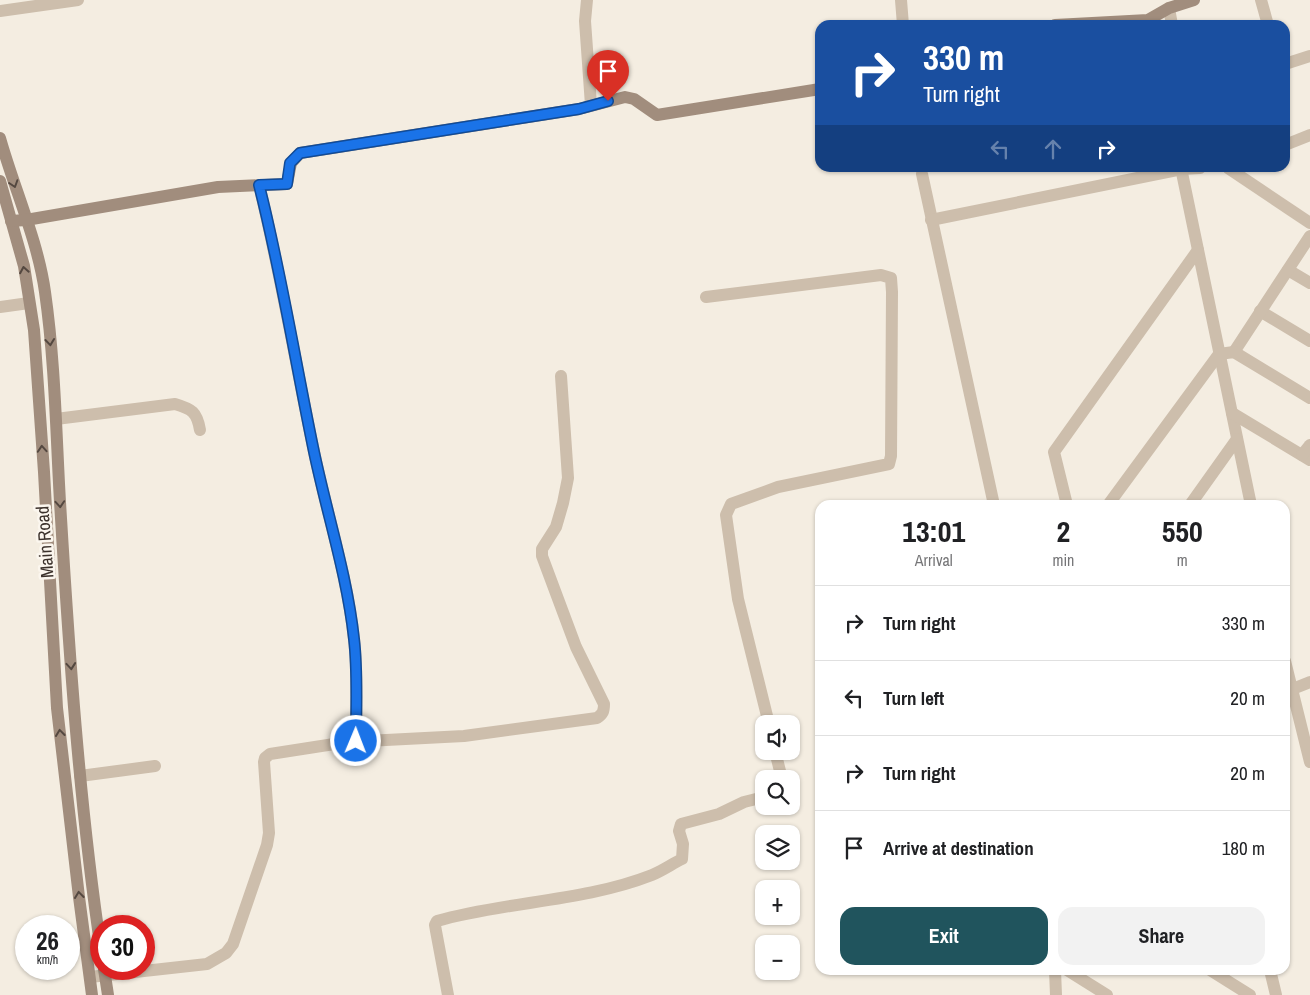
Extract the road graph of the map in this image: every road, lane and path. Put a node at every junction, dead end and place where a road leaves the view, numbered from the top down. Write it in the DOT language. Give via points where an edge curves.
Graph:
graph roads {
  1 [pos="78,0"];
  2 [pos="587,0"];
  3 [pos="901,0"];
  4 [pos="1194,0"];
  5 [pos="1261,0"];
  6 [pos="1169,8"];
  7 [pos="0,11"];
  8 [pos="903,20"];
  9 [pos="1148,20"];
  10 [pos="1171,20"];
  11 [pos="1267,20"];
  12 [pos="1310,56"];
  13 [pos="1290,62"];
  14 [pos="815,89"];
  15 [pos="591,105"];
  16 [pos="1310,135"];
  17 [pos="0,138"];
  18 [pos="1290,143"];
  19 [pos="1163,172"];
  20 [pos="1183,172"];
  21 [pos="1234,172"];
  22 [pos="922,174"];
  23 [pos="0,181"];
  24 [pos="259,185"];
  25 [pos="26,220"];
  26 [pos="931,220"];
  27 [pos="12,221"];
  28 [pos="1310,223"];
  29 [pos="1310,236"];
  30 [pos="1198,250"];
  31 [pos="1288,270"];
  32 [pos="1310,284"];
  33 [pos="706,297"];
  34 [pos="29,303"];
  35 [pos="0,307"];
  36 [pos="1260,311"];
  37 [pos="1310,341"];
  38 [pos="1234,352"];
  39 [pos="1220,354"];
  40 [pos="562,376"];
  41 [pos="1310,398"];
  42 [pos="1232,413"];
  43 [pos="56,419"];
  44 [pos="200,430"];
  45 [pos="1237,439"];
  46 [pos="1310,445"];
  47 [pos="1306,458"];
  48 [pos="993,500"];
  49 [pos="1066,500"];
  50 [pos="1112,500"];
  51 [pos="1194,500"];
  52 [pos="1250,500"];
  53 [pos="1310,682"];
  54 [pos="1290,689"];
  55 [pos="1290,697"];
  56 [pos="767,715"];
  57 [pos="356,741"];
  58 [pos="1310,762"];
  59 [pos="155,766"];
  60 [pos="80,776"];
  61 [pos="755,799"];
  62 [pos="97,915"];
  63 [pos="155,968"];
  64 [pos="1055,975"];
  65 [pos="1075,975"];
  66 [pos="1218,975"];
  67 [pos="1271,975"];
  68 [pos="90,977"];
  69 [pos="90,980"];
  70 [pos="106,980"];
  71 [pos="92,995"];
  72 [pos="108,995"];
  73 [pos="448,995"];
  74 [pos="1056,995"];
  75 [pos="1107,995"];
  76 [pos="1250,995"];
  77 [pos="1276,995"];
  1 -- 7 [label="street"];
  2 -- 15 [label="street" via="585,21"];
  3 -- 8 [label="street"];
  4 -- 6 [label="main road"];
  5 -- 11 [label="street"];
  6 -- 9 [label="main road"];
  6 -- 10 [label="street"];
  12 -- 13 [label="street"];
  14 -- 15 [label="main road" via="657,115 634,99 624,97"];
  15 -- 24 [label="main road" via="300,153 290,163 287,184"];
  16 -- 18 [label="street"];
  17 -- 25 [label="main road, Main Road, one-way"];
  19 -- 26 [label="street"];
  20 -- 30 [label="street"];
  21 -- 28 [label="street"];
  22 -- 26 [label="street"];
  23 -- 27 [label="main road, Main Road"];
  24 -- 25 [label="main road" via="218,187"];
  24 -- 57 [label="street" via="273,241 318,476 342,567 353,627"];
  25 -- 27 [label="main road"];
  25 -- 43 [label="main road, Main Road, one-way" via="45,291"];
  26 -- 48 [label="street"];
  34 -- 27 [label="main road, Main Road, one-way" via="24,266"];
  29 -- 31 [label="street"];
  30 -- 39 [label="street"];
  30 -- 49 [label="street" via="1054,452"];
  31 -- 32 [label="street"];
  31 -- 36 [label="street"];
  33 -- 56 [label="street" via="881,275 890,278 892,400 889,464 778,487 731,504 726,515 738,598"];
  34 -- 35 [label="street"];
  68 -- 34 [label="main road, Main Road, one-way" via="58,708 44,462"];
  36 -- 37 [label="street"];
  36 -- 38 [label="street"];
  38 -- 39 [label="street"];
  38 -- 41 [label="street"];
  39 -- 42 [label="street"];
  39 -- 50 [label="street"];
  40 -- 57 [label="street" via="568,478 564,503 556,527 542,549 542,556 604,710 597,718 464,736"];
  42 -- 45 [label="street"];
  42 -- 47 [label="street"];
  43 -- 44 [label="street" via="175,404 190,408 198,418"];
  43 -- 60 [label="main road, Main Road, one-way"];
  45 -- 51 [label="street"];
  45 -- 52 [label="street"];
  46 -- 47 [label="street"];
  53 -- 54 [label="street"];
  55 -- 58 [label="street"];
  57 -- 63 [label="street" via="272,753 265,758 267,845 233,944 226,953 207,964"];
  59 -- 60 [label="street"];
  60 -- 62 [label="main road, Main Road"];
  61 -- 73 [label="street" via="719,814 681,824 682,859 652,875 590,892 437,921 435,925"];
  64 -- 74 [label="street"];
  65 -- 75 [label="street"];
  66 -- 76 [label="street"];
  67 -- 77 [label="street"];
  69 -- 71 [label="main road, Main Road"];
  70 -- 72 [label="main road"];
}
